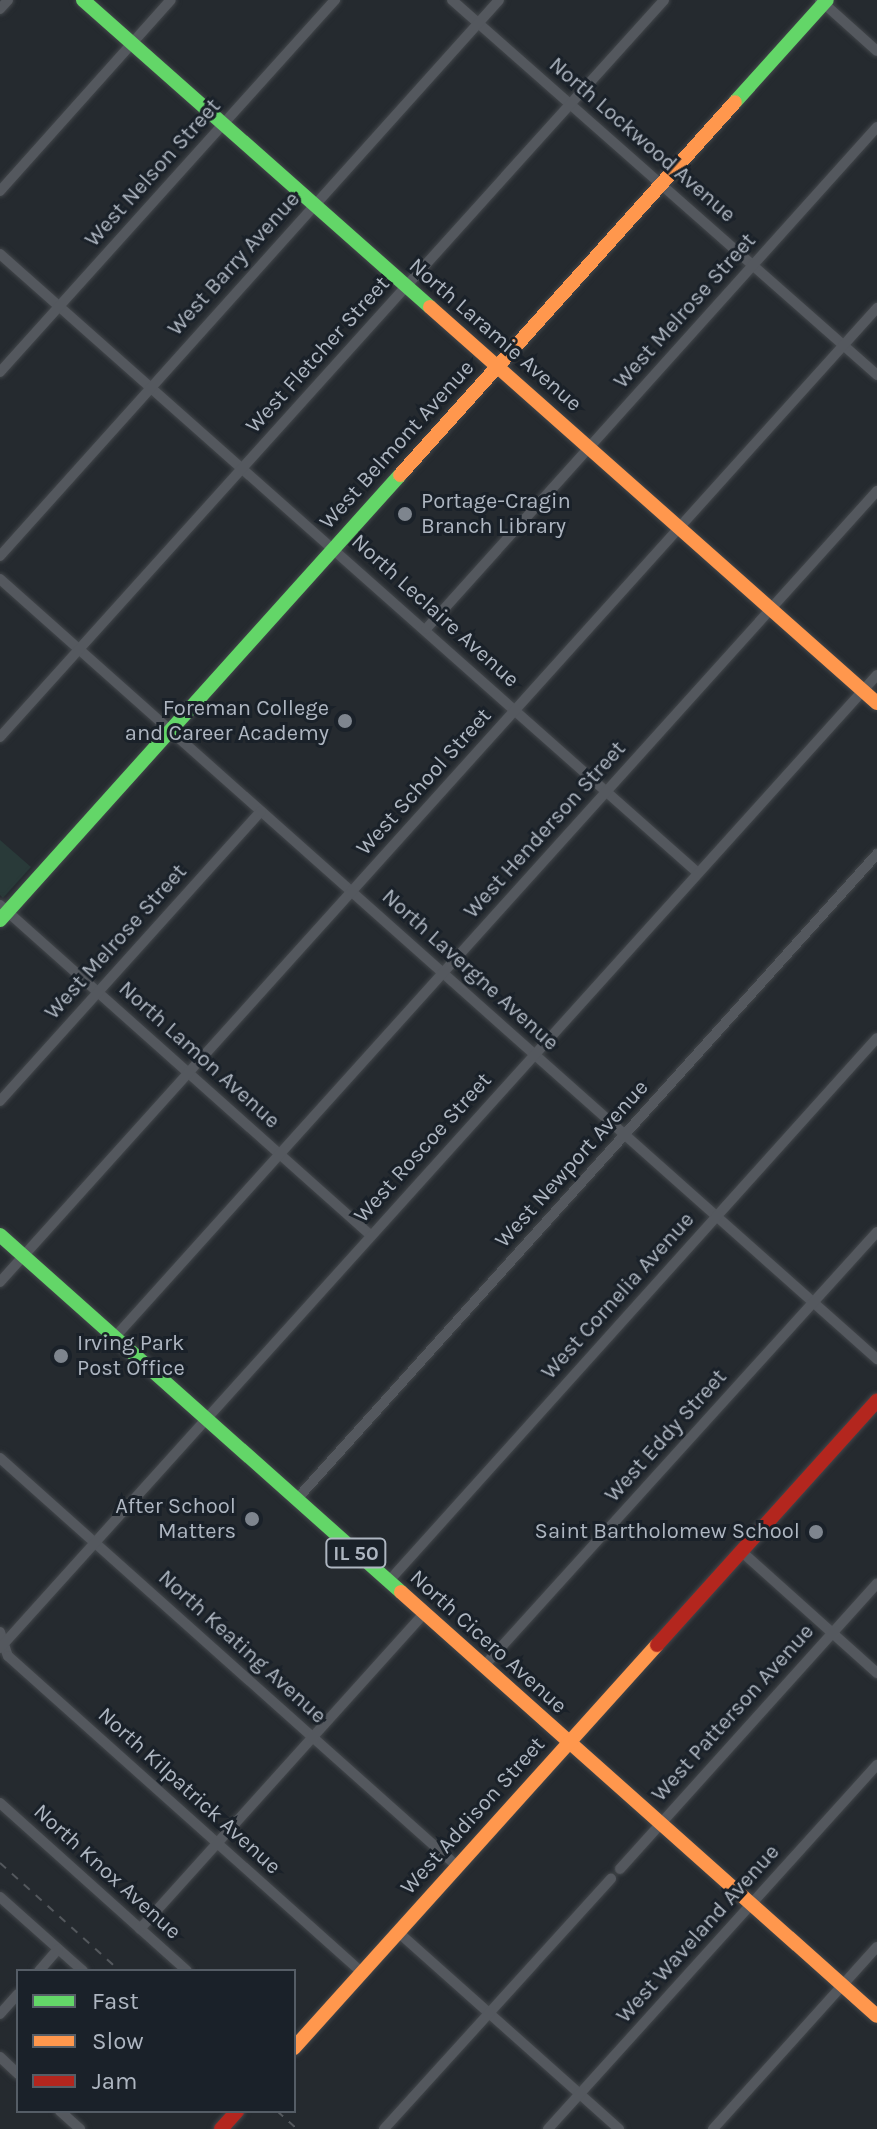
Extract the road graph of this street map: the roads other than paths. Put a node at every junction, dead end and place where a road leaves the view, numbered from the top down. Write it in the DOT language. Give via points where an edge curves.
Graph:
graph roads {
  1 [pos="8,0"];
  2 [pos="83,0"];
  3 [pos="171,0"];
  4 [pos="335,0"];
  5 [pos="452,0"];
  6 [pos="499,0"];
  7 [pos="664,0"];
  8 [pos="824,1"];
  9 [pos="0,9"];
  10 [pos="478,23"];
  11 [pos="132,43"];
  12 [pos="877,51"];
  13 [pos="569,104"];
  14 [pos="224,124"];
  15 [pos="877,127"];
  16 [pos="662,184"];
  17 [pos="0,191"];
  18 [pos="315,205"];
  19 [pos="0,254"];
  20 [pos="753,265"];
  21 [pos="407,286"];
  22 [pos="60,306"];
  23 [pos="877,308"];
  24 [pos="844,345"];
  25 [pos="498,366"];
  26 [pos="0,372"];
  27 [pos="877,375"];
  28 [pos="152,386"];
  29 [pos="590,447"];
  30 [pos="244,467"];
  31 [pos="877,491"];
  32 [pos="679,527"];
  33 [pos="335,547"];
  34 [pos="0,556"];
  35 [pos="0,579"];
  36 [pos="771,609"];
  37 [pos="426,629"];
  38 [pos="79,649"];
  39 [pos="877,675"];
  40 [pos="863,690"];
  41 [pos="877,703"];
  42 [pos="516,710"];
  43 [pos="171,730"];
  44 [pos="0,737"];
  45 [pos="607,791"];
  46 [pos="261,811"];
  47 [pos="877,854"];
  48 [pos="698,873"];
  49 [pos="352,892"];
  50 [pos="2,912"];
  51 [pos="443,973"];
  52 [pos="98,992"];
  53 [pos="877,1038"];
  54 [pos="535,1054"];
  55 [pos="189,1073"];
  56 [pos="0,1101"];
  57 [pos="625,1135"];
  58 [pos="280,1154"];
  59 [pos="716,1216"];
  60 [pos="877,1232"];
  61 [pos="0,1235"];
  62 [pos="371,1235"];
  63 [pos="24,1256"];
  64 [pos="0,1282"];
  65 [pos="814,1303"];
  66 [pos="115,1337"];
  67 [pos="877,1359"];
  68 [pos="877,1401"];
  69 [pos="206,1419"];
  70 [pos="0,1458"];
  71 [pos="296,1500"];
  72 [pos="95,1543"];
  73 [pos="741,1551"];
  74 [pos="388,1582"];
  75 [pos="877,1584"];
  76 [pos="424,1614"];
  77 [pos="0,1632"];
  78 [pos="833,1633"];
  79 [pos="2,1646"];
  80 [pos="483,1667"];
  81 [pos="877,1673"];
  82 [pos="313,1737"];
  83 [pos="568,1743"];
  84 [pos="877,1765"];
  85 [pos="0,1803"];
  86 [pos="660,1824"];
  87 [pos="217,1843"];
  88 [pos="457,1866"];
  89 [pos="620,1869"];
  90 [pos="611,1879"];
  91 [pos="0,1897"];
  92 [pos="751,1905"];
  93 [pos="140,1929"];
  94 [pos="398,1932"];
  95 [pos="877,1947"];
  96 [pos="58,1949"];
  97 [pos="41,1969"];
  98 [pos="81,1969"];
  99 [pos="185,1969"];
  100 [pos="362,1972"];
  101 [pos="842,1986"];
  102 [pos="16,1996"];
  103 [pos="489,2013"];
  104 [pos="0,2014"];
  105 [pos="877,2016"];
  106 [pos="296,2046"];
  107 [pos="0,2057"];
  108 [pos="16,2072"];
  109 [pos="580,2094"];
  110 [pos="62,2113"];
  111 [pos="235,2113"];
  112 [pos="80,2129"];
  113 [pos="221,2129"];
  114 [pos="384,2129"];
  115 [pos="548,2129"];
  116 [pos="619,2129"];
  117 [pos="713,2129"];
  1 -- 9 [label="street"];
  2 -- 11 [label="main road, North Laramie Avenue"];
  3 -- 11 [label="street"];
  4 -- 14 [label="street, West Nelson Street"];
  5 -- 10 [label="street, North Lockwood Avenue"];
  6 -- 10 [label="street, West Barry Avenue"];
  7 -- 13 [label="street, West Fletcher Street"];
  8 -- 12 [label="street"];
  8 -- 16 [label="main road, West Belmont Avenue"];
  10 -- 13 [label="street, North Lockwood Avenue"];
  10 -- 18 [label="street, West Barry Avenue"];
  11 -- 14 [label="main road, North Laramie Avenue"];
  11 -- 17 [label="street"];
  13 -- 16 [label="street, North Lockwood Avenue"];
  13 -- 21 [label="street, West Fletcher Street"];
  14 -- 18 [label="main road, North Laramie Avenue"];
  14 -- 22 [label="street, West Nelson Street"];
  15 -- 20 [label="street, West Melrose Street"];
  16 -- 20 [label="street, North Lockwood Avenue"];
  16 -- 25 [label="main road, West Belmont Avenue"];
  18 -- 21 [label="main road, North Laramie Avenue"];
  18 -- 28 [label="street, West Barry Avenue"];
  19 -- 22 [label="street, North Leclaire Avenue"];
  20 -- 24 [label="street, North Lockwood Avenue"];
  20 -- 29 [label="street, West Melrose Street"];
  21 -- 25 [label="main road, North Laramie Avenue"];
  21 -- 30 [label="street, West Fletcher Street"];
  22 -- 26 [label="street, West Nelson Street"];
  22 -- 28 [label="street, North Leclaire Avenue"];
  23 -- 24 [label="street, West School Street"];
  24 -- 27 [label="street, North Lockwood Avenue"];
  24 -- 32 [label="street, West School Street"];
  25 -- 29 [label="main road, North Laramie Avenue"];
  25 -- 33 [label="main road, West Belmont Avenue"];
  28 -- 30 [label="street, North Leclaire Avenue"];
  28 -- 34 [label="street, West Barry Avenue"];
  29 -- 32 [label="main road, North Laramie Avenue"];
  29 -- 37 [label="street, West Melrose Street"];
  30 -- 33 [label="street, North Leclaire Avenue"];
  30 -- 38 [label="street, West Fletcher Street"];
  31 -- 36 [label="street, West Henderson Street"];
  32 -- 36 [label="main road, North Laramie Avenue"];
  32 -- 42 [label="street, West School Street"];
  33 -- 37 [label="street, North Leclaire Avenue"];
  33 -- 43 [label="main road, West Belmont Avenue"];
  35 -- 38 [label="street, North Lavergne Avenue"];
  36 -- 40 [label="main road, North Laramie Avenue"];
  36 -- 45 [label="street, West Henderson Street"];
  37 -- 42 [label="street, North Leclaire Avenue"];
  38 -- 43 [label="street, North Lavergne Avenue"];
  38 -- 44 [label="street, West Fletcher Street"];
  39 -- 40 [label="street, West Roscoe Street"];
  40 -- 41 [label="main road, North Laramie Avenue"];
  40 -- 48 [label="street, West Roscoe Street"];
  42 -- 45 [label="street, North Leclaire Avenue"];
  42 -- 49 [label="street, West School Street"];
  43 -- 46 [label="street, North Lavergne Avenue"];
  43 -- 50 [label="main road, West Belmont Avenue"];
  45 -- 48 [label="street, North Leclaire Avenue"];
  45 -- 51 [label="street, West Henderson Street"];
  46 -- 49 [label="street, North Lavergne Avenue"];
  46 -- 52 [label="street, West Melrose Street"];
  47 -- 57 [label="street, West Newport Avenue"];
  48 -- 54 [label="street, West Roscoe Street"];
  49 -- 51 [label="street, North Lavergne Avenue"];
  49 -- 55 [label="street, West School Street"];
  50 -- 52 [label="street, North Lamon Avenue"];
  51 -- 54 [label="street, North Lavergne Avenue"];
  51 -- 58 [label="street, West Henderson Street"];
  52 -- 55 [label="street, North Lamon Avenue"];
  52 -- 56 [label="street, West Melrose Street"];
  53 -- 59 [label="street, West Cornelia Avenue"];
  54 -- 57 [label="street, North Lavergne Avenue"];
  54 -- 62 [label="street, West Roscoe Street"];
  55 -- 58 [label="street, North Lamon Avenue"];
  55 -- 63 [label="street, West School Street"];
  57 -- 59 [label="street, North Lavergne Avenue"];
  57 -- 71 [label="street, West Newport Avenue"];
  58 -- 62 [label="street, North Lamon Avenue"];
  58 -- 66 [label="street, West Henderson Street"];
  59 -- 65 [label="street, North Lavergne Avenue"];
  59 -- 74 [label="street, West Cornelia Avenue"];
  60 -- 65 [label="street, West Eddy Street"];
  61 -- 63 [label="main road, North Cicero Avenue / IL 50"];
  62 -- 69 [label="street, West Roscoe Street"];
  63 -- 64 [label="street, West School Street"];
  63 -- 66 [label="main road, North Cicero Avenue / IL 50"];
  65 -- 67 [label="street, North Lavergne Avenue"];
  65 -- 80 [label="street, West Eddy Street"];
  66 -- 69 [label="main road, North Cicero Avenue / IL 50"];
  68 -- 73 [label="main road, West Addison Street"];
  69 -- 71 [label="main road, North Cicero Avenue / IL 50"];
  69 -- 72 [label="street, West Roscoe Street"];
  70 -- 72 [label="street, North Keating Avenue"];
  71 -- 74 [label="main road, North Cicero Avenue / IL 50"];
  72 -- 79 [label="street, West Roscoe Street"];
  72 -- 82 [label="street, North Keating Avenue"];
  73 -- 78 [label="street"];
  73 -- 83 [label="main road, West Addison Street"];
  74 -- 76 [label="main road, North Cicero Avenue / IL 50"];
  75 -- 78 [label="street, West Patterson Avenue"];
  76 -- 80 [label="main road, North Cicero Avenue / IL 50"];
  76 -- 82 [label="street"];
  77 -- 79 [label="street, North Kilpatrick Avenue"];
  78 -- 81 [label="street"];
  78 -- 86 [label="street, West Patterson Avenue"];
  79 -- 87 [label="street, North Kilpatrick Avenue"];
  80 -- 83 [label="main road, North Cicero Avenue / IL 50"];
  82 -- 87 [label="street"];
  82 -- 88 [label="street, North Keating Avenue"];
  83 -- 86 [label="main road, North Cicero Avenue / IL 50"];
  83 -- 88 [label="main road, West Addison Street"];
  84 -- 92 [label="street, West Waveland Avenue"];
  85 -- 93 [label="street, North Knox Avenue"];
  86 -- 89 [label="street, West Patterson Avenue"];
  86 -- 92 [label="main road, North Cicero Avenue / IL 50"];
  87 -- 93 [label="street"];
  87 -- 100 [label="street, North Kilpatrick Avenue"];
  88 -- 94 [label="main road, West Addison Street"];
  90 -- 103 [label="street"];
  91 -- 96 [label="street"];
  92 -- 101 [label="main road, North Cicero Avenue / IL 50"];
  92 -- 109 [label="street, West Waveland Avenue"];
  93 -- 99 [label="street, North Knox Avenue"];
  94 -- 100 [label="main road, West Addison Street"];
  94 -- 103 [label="street"];
  95 -- 101 [label="street"];
  96 -- 97 [label="street"];
  96 -- 98 [label="street"];
  100 -- 106 [label="main road, West Addison Street"];
  101 -- 105 [label="main road, North Cicero Avenue / IL 50"];
  101 -- 117 [label="street"];
  102 -- 104 [label="street"];
  103 -- 109 [label="street"];
  103 -- 114 [label="street"];
  107 -- 108 [label="street"];
  109 -- 115 [label="street, West Waveland Avenue"];
  109 -- 116 [label="street"];
  110 -- 112 [label="street"];
  111 -- 113 [label="main road"];
}
